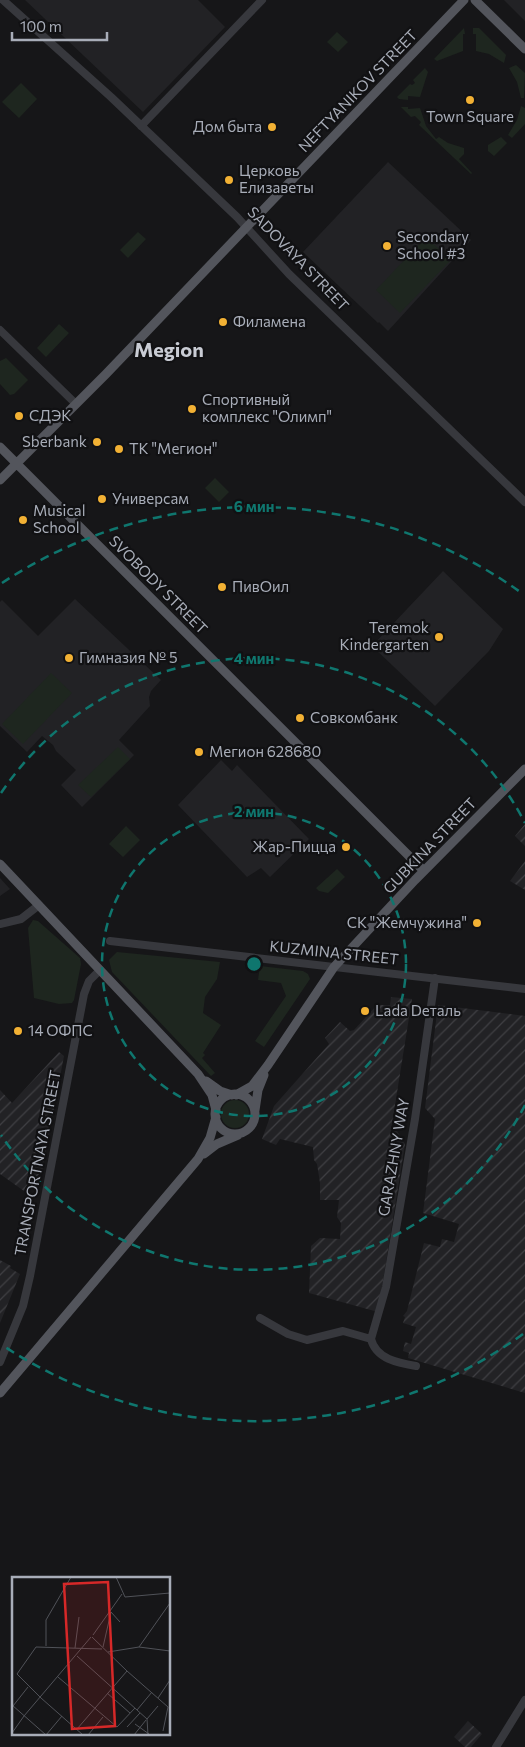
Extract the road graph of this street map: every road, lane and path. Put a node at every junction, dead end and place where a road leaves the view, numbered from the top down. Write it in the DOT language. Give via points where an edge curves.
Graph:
graph roads {
  1 [pos="3,0"];
  2 [pos="262,0"];
  3 [pos="464,0"];
  4 [pos="475,0"];
  5 [pos="525,48"];
  6 [pos="141,126"];
  7 [pos="246,227"];
  8 [pos="0,330"];
  9 [pos="76,404"];
  10 [pos="0,447"];
  11 [pos="17,464"];
  12 [pos="0,480"];
  13 [pos="525,502"];
  14 [pos="525,769"];
  15 [pos="0,864"];
  16 [pos="424,871"];
  17 [pos="39,905"];
  18 [pos="0,924"];
  19 [pos="110,941"];
  20 [pos="334,967"];
  21 [pos="100,970"];
  22 [pos="434,978"];
  23 [pos="525,989"];
  24 [pos="268,1065"];
  25 [pos="198,1074"];
  26 [pos="234,1095"];
  27 [pos="255,1112"];
  28 [pos="216,1114"];
  29 [pos="243,1132"];
  30 [pos="198,1159"];
  31 [pos="260,1318"];
  32 [pos="371,1339"];
  33 [pos="0,1362"];
  34 [pos="416,1366"];
  35 [pos="0,1393"];
  36 [pos="525,1700"];
  37 [pos="496,1747"];
  1 -- 6 [label="street, SADOVAYA STREET"];
  2 -- 6 [label="street"];
  3 -- 7 [label="main road, NEFTYANIKOV STREET"];
  4 -- 5 [label="main road"];
  6 -- 7 [label="street, SADOVAYA STREET"];
  7 -- 9 [label="main road, NEFTYANIKOV STREET"];
  7 -- 13 [label="street, SADOVAYA STREET" via="289,274"];
  8 -- 9 [label="street"];
  9 -- 11 [label="main road, NEFTYANIKOV STREET"];
  10 -- 11 [label="main road, SVOBODY STREET"];
  11 -- 12 [label="main road, NEFTYANIKOV STREET"];
  11 -- 16 [label="main road, SVOBODY STREET"];
  14 -- 16 [label="main road, GUBKINA STREET"];
  15 -- 17 [label="main road"];
  16 -- 20 [label="main road, GUBKINA STREET"];
  17 -- 18 [label="street" via="21,919"];
  17 -- 21 [label="main road"];
  19 -- 20 [label="street, KUZMINA STREET"];
  20 -- 22 [label="street, KUZMINA STREET"];
  20 -- 24 [label="main road, GUBKINA STREET"];
  21 -- 25 [label="main road"];
  21 -- 33 [label="street, TRANSPORTNAYA STREET" via="86,986 30,1276 23,1306"];
  22 -- 23 [label="street, KUZMINA STREET"];
  22 -- 32 [label="street, GARAZHNY WAY" via="415,1119 386,1287"];
  24 -- 26 [label="main road" via="252,1086"];
  24 -- 27 [label="main road" via="258,1090"];
  25 -- 26 [label="main road" via="220,1091"];
  25 -- 28 [label="main road" via="212,1095"];
  26 -- 27 [label="main road" via="249,1100"];
  26 -- 28 [label="main road" via="222,1100"];
  27 -- 29 [label="main road" via="252,1124"];
  28 -- 29 [label="main road" via="220,1126 227,1132"];
  28 -- 30 [label="main road" via="210,1138"];
  29 -- 30 [label="main road" via="216,1144"];
  30 -- 35 [label="main road"];
  31 -- 32 [label="street" via="288,1334 307,1340 343,1331"];
  32 -- 34 [label="street" via="374,1348 385,1357"];
  36 -- 37 [label="street"];
}
